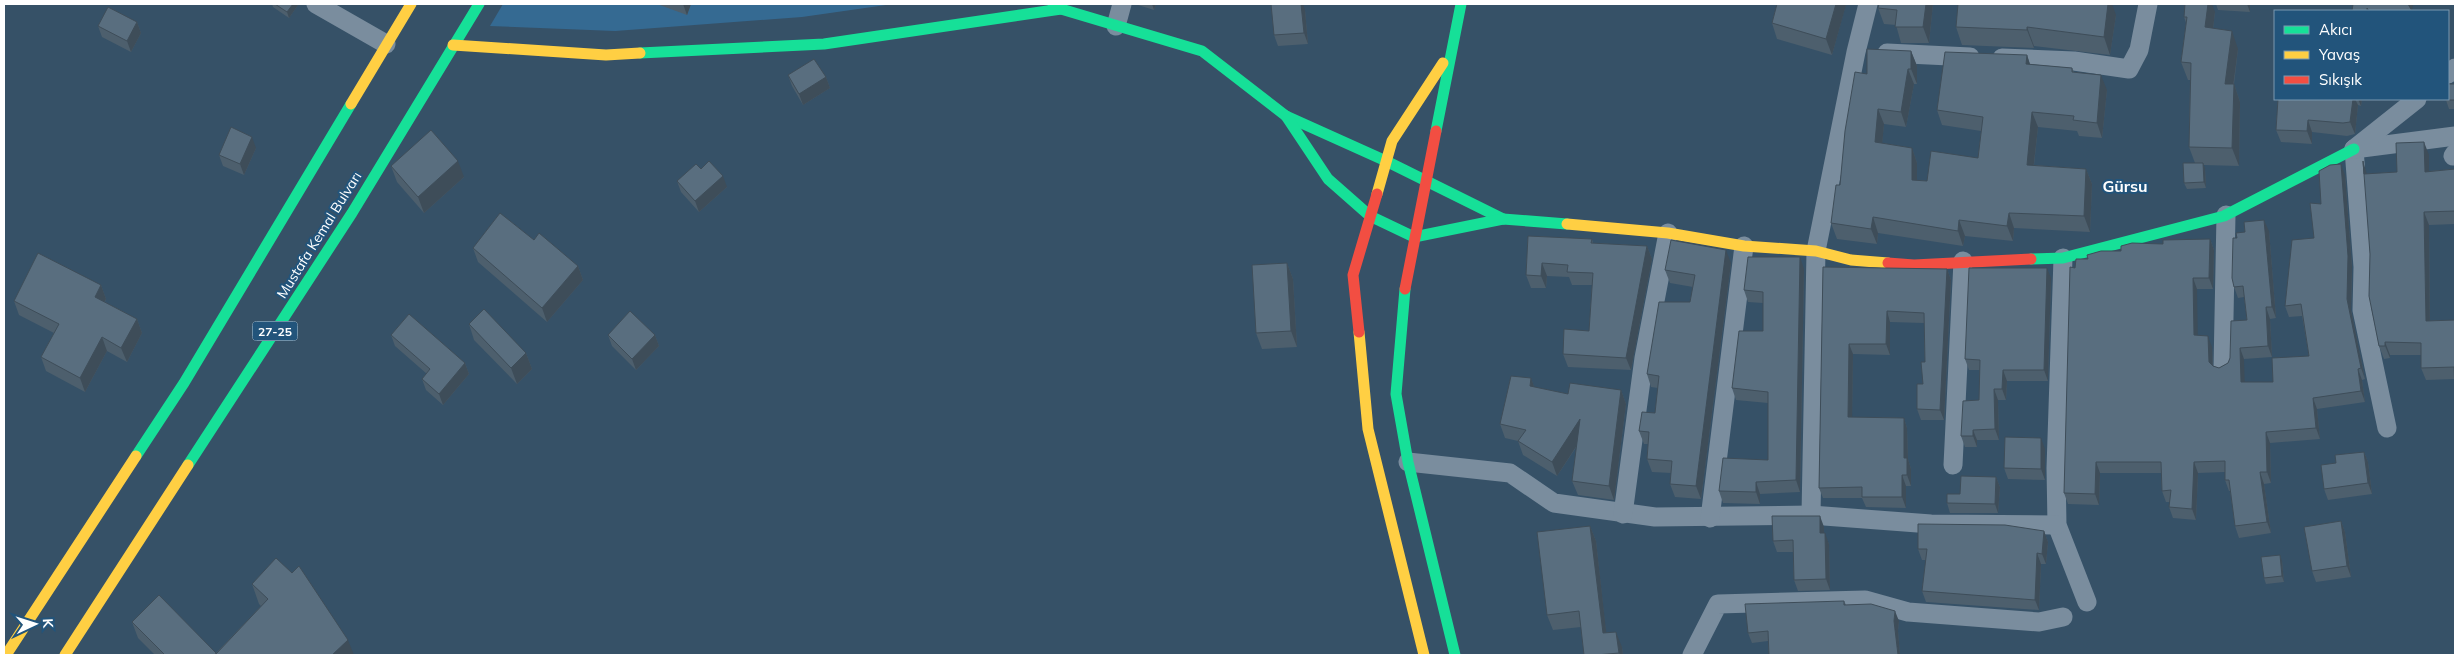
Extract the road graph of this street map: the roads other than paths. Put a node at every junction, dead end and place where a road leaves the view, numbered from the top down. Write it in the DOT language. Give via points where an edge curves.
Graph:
graph roads {
  1 [pos="316,4"];
  2 [pos="411,4"];
  3 [pos="479,4"];
  4 [pos="1122,4"];
  5 [pos="1461,4"];
  6 [pos="1868,4"];
  7 [pos="2148,4"];
  8 [pos="1057,6"];
  9 [pos="1116,26"];
  10 [pos="386,44"];
  11 [pos="453,45"];
  12 [pos="1450,52"];
  13 [pos="1856,52"];
  14 [pos="2416,100"];
  15 [pos="1286,116"];
  16 [pos="2455,136"];
  17 [pos="2354,149"];
  18 [pos="1386,161"];
  19 [pos="1425,179"];
  20 [pos="2226,214"];
  21 [pos="1370,216"];
  22 [pos="1503,218"];
  23 [pos="1668,233"];
  24 [pos="1414,237"];
  25 [pos="1744,246"];
  26 [pos="1816,252"];
  27 [pos="2063,258"];
  28 [pos="1963,261"];
  29 [pos="2223,368"];
  30 [pos="2387,428"];
  31 [pos="1408,462"];
  32 [pos="1953,465"];
  33 [pos="1623,514"];
  34 [pos="1811,515"];
  35 [pos="1710,518"];
  36 [pos="2057,525"];
  37 [pos="2087,602"];
  38 [pos="2063,617"];
  39 [pos="6,655"];
  40 [pos="65,655"];
  41 [pos="1424,655"];
  42 [pos="1455,655"];
  43 [pos="1692,655"];
  1 -- 10 [label="street"];
  2 -- 10 [label="main road"];
  3 -- 11 [label="main road, Mustafa Kemal Bulvarı / 27-25"];
  4 -- 9 [label="street"];
  5 -- 12 [label="main road"];
  6 -- 13 [label="street"];
  7 -- 13 [label="street" via="2139,50 2129,69 2074,61"];
  8 -- 9 [label="main road"];
  8 -- 11 [label="main road" via="824,44 606,55"];
  9 -- 15 [label="main road" via="1202,52"];
  10 -- 39 [label="main road" via="184,383"];
  11 -- 40 [label="main road, Mustafa Kemal Bulvarı / 27-25" via="352,213"];
  12 -- 18 [label="main road" via="1392,141"];
  12 -- 19 [label="main road"];
  13 -- 26 [label="street"];
  14 -- 17 [label="street"];
  15 -- 18 [label="main road"];
  15 -- 21 [label="main road" via="1328,179"];
  16 -- 17 [label="street"];
  17 -- 20 [label="main road"];
  17 -- 30 [label="street" via="2363,267 2362,310"];
  18 -- 19 [label="main road"];
  18 -- 21 [label="main road"];
  19 -- 22 [label="main road"];
  19 -- 24 [label="main road"];
  20 -- 27 [label="main road"];
  20 -- 29 [label="street"];
  21 -- 24 [label="main road"];
  21 -- 41 [label="main road" via="1353,275 1368,428"];
  22 -- 23 [label="main road"];
  22 -- 24 [label="main road"];
  23 -- 25 [label="main road"];
  23 -- 33 [label="street" via="1644,358"];
  24 -- 31 [label="main road" via="1405,286 1396,394"];
  25 -- 26 [label="main road"];
  25 -- 35 [label="street"];
  26 -- 28 [label="main road" via="1851,260 1914,265"];
  26 -- 34 [label="street"];
  27 -- 28 [label="main road"];
  27 -- 36 [label="street"];
  28 -- 32 [label="street"];
  31 -- 33 [label="street" via="1510,473 1554,503"];
  31 -- 42 [label="main road"];
  33 -- 35 [label="street"];
  34 -- 35 [label="street"];
  34 -- 36 [label="street" via="1931,524"];
  36 -- 37 [label="street"];
  38 -- 43 [label="street" via="2039,622 1908,612 1865,600 1718,604"];
}
